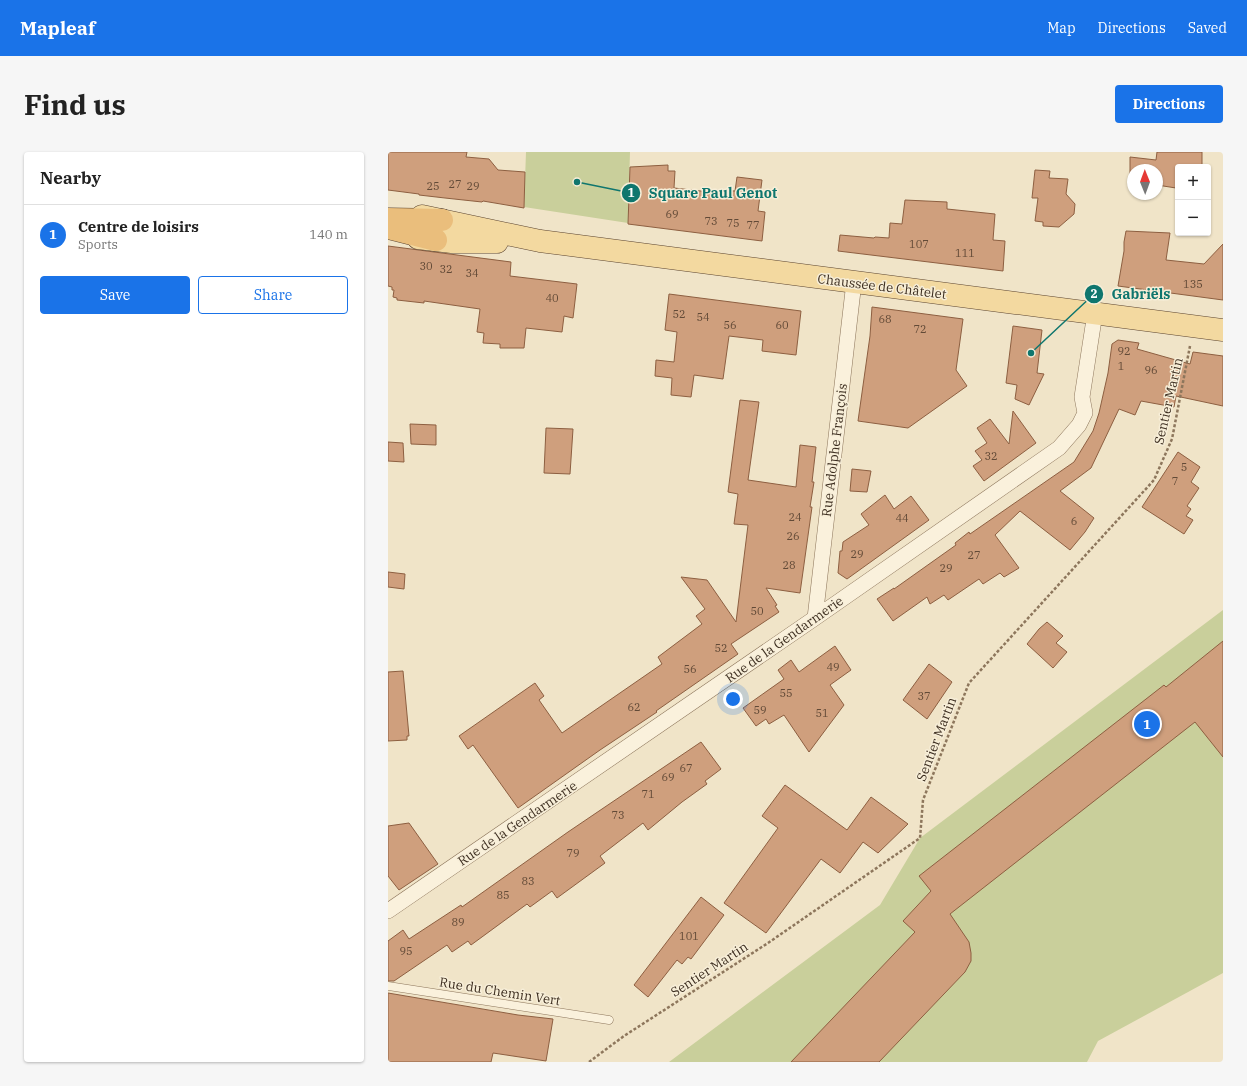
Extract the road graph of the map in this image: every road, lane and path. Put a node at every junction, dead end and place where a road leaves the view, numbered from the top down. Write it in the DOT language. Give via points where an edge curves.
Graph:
graph roads {
  1 [pos="388,209"];
  2 [pos="388,219"];
  3 [pos="388,228"];
  4 [pos="439,230"];
  5 [pos="388,235"];
  6 [pos="854,282"];
  7 [pos="1095,314"];
  8 [pos="1191,326"];
  9 [pos="1223,330"];
  10 [pos="814,618"];
  11 [pos="388,911"];
  12 [pos="388,986"];
  13 [pos="609,1020"];
  14 [pos="589,1062"];
  1 -- 4 [label="main road, Chaussée de Châtelet"];
  2 -- 4 [label="highway, Chaussée de Châtelet"];
  3 -- 4 [label="highway, Chaussée de Châtelet"];
  4 -- 5 [label="main road, Chaussée de Châtelet"];
  4 -- 6 [label="main road, Chaussée de Châtelet" via="452,242 540,242"];
  6 -- 7 [label="main road, Chaussée de Châtelet"];
  6 -- 10 [label="street, Rue Adolphe François"];
  7 -- 8 [label="main road, Chaussée de Châtelet"];
  7 -- 10 [label="street, Rue de la Gendarmerie" via="1082,397 1085,413 1079,425 1058,448"];
  8 -- 9 [label="main road, Chaussée de Châtelet"];
  8 -- 14 [label="path, Sentier Martin" via="1189,353 1172,439 1154,480 969,682 923,800 920,838"];
  10 -- 11 [label="street, Rue de la Gendarmerie"];
  12 -- 13 [label="lane, Rue du Chemin Vert"];
}
